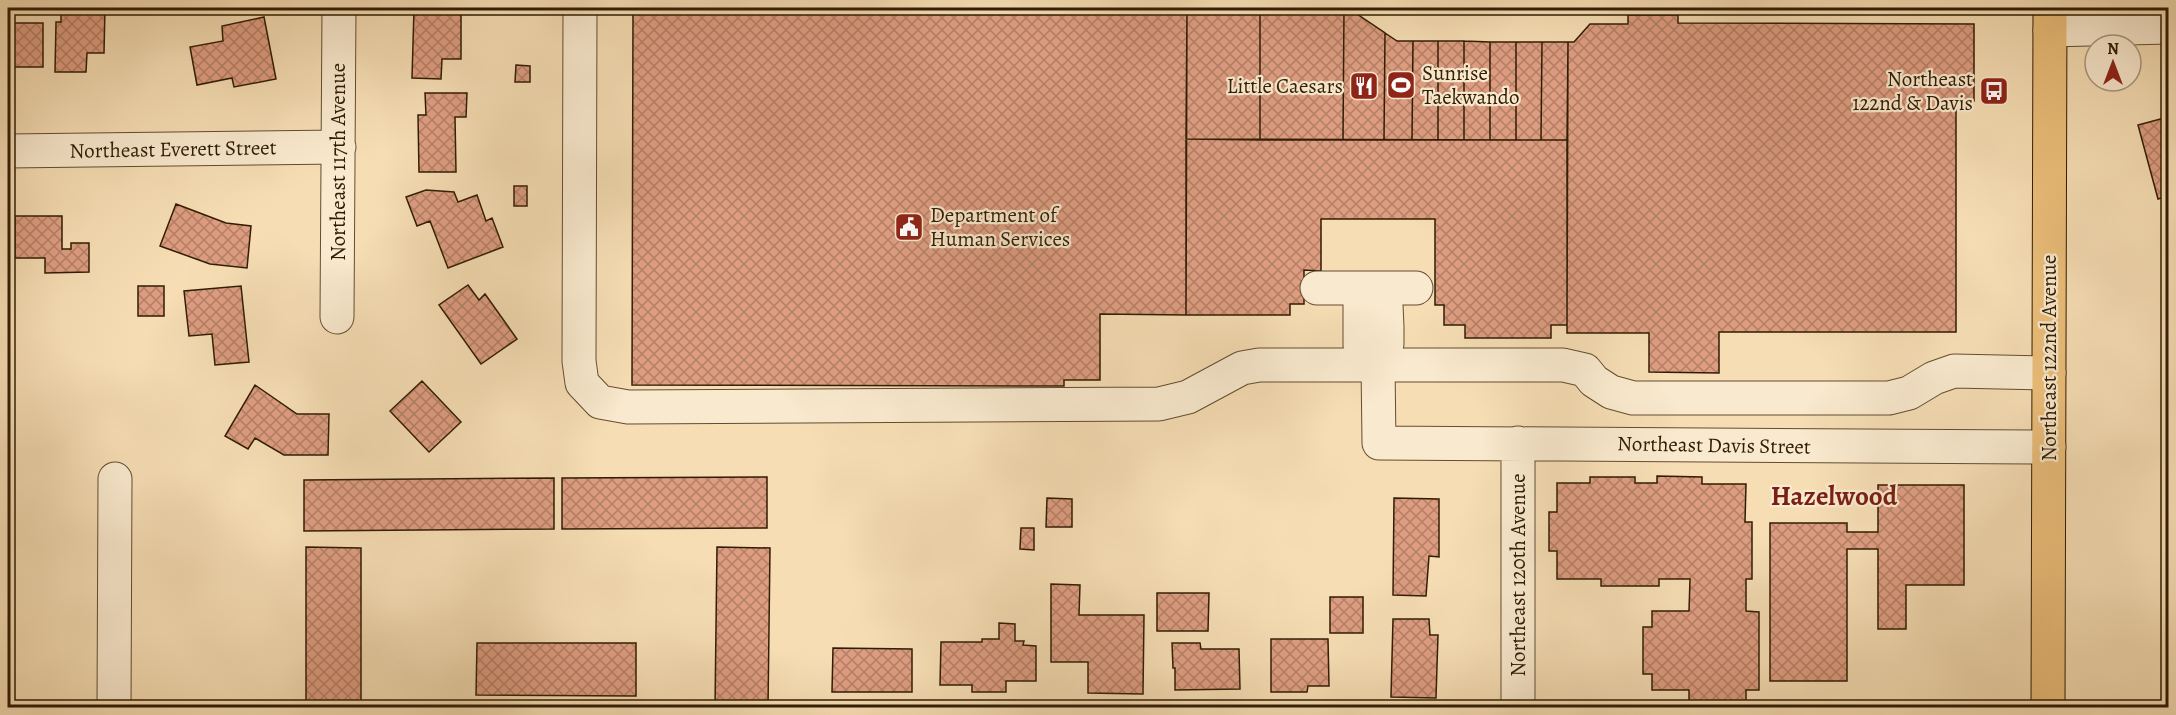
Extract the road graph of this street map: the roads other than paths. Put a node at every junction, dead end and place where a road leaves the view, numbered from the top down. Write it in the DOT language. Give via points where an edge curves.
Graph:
graph roads {
  1 [pos="339,8"];
  2 [pos="580,8"];
  3 [pos="2050,19"];
  4 [pos="2169,27"];
  5 [pos="339,147"];
  6 [pos="8,151"];
  7 [pos="1317,288"];
  8 [pos="1374,288"];
  9 [pos="1416,288"];
  10 [pos="337,317"];
  11 [pos="1378,365"];
  12 [pos="2049,373"];
  13 [pos="1518,443"];
  14 [pos="2049,447"];
  15 [pos="115,479"];
  16 [pos="114,708"];
  17 [pos="1518,708"];
  18 [pos="2048,708"];
  1 -- 5 [label="street, Northeast 117th Avenue"];
  2 -- 11 [label="street" via="579,361 582,383 600,402 628,407 1159,404 1188,397 1251,366"];
  3 -- 4 [label="street"];
  3 -- 12 [label="main road, Northeast 122nd Avenue"];
  5 -- 6 [label="street, Northeast Everett Street"];
  5 -- 10 [label="street, Northeast 117th Avenue"];
  7 -- 8 [label="street"];
  8 -- 9 [label="street"];
  8 -- 11 [label="street" via="1386,305 1387,344"];
  11 -- 12 [label="street" via="1563,365 1585,370 1611,392 1633,398 1889,398 1910,393 1954,371"];
  11 -- 13 [label="street, Northeast Davis Street" via="1379,443"];
  12 -- 14 [label="main road, Northeast 122nd Avenue"];
  13 -- 14 [label="street, Northeast Davis Street"];
  13 -- 17 [label="street, Northeast 120th Avenue"];
  14 -- 18 [label="main road, Northeast 122nd Avenue"];
  15 -- 16 [label="street"];
}
